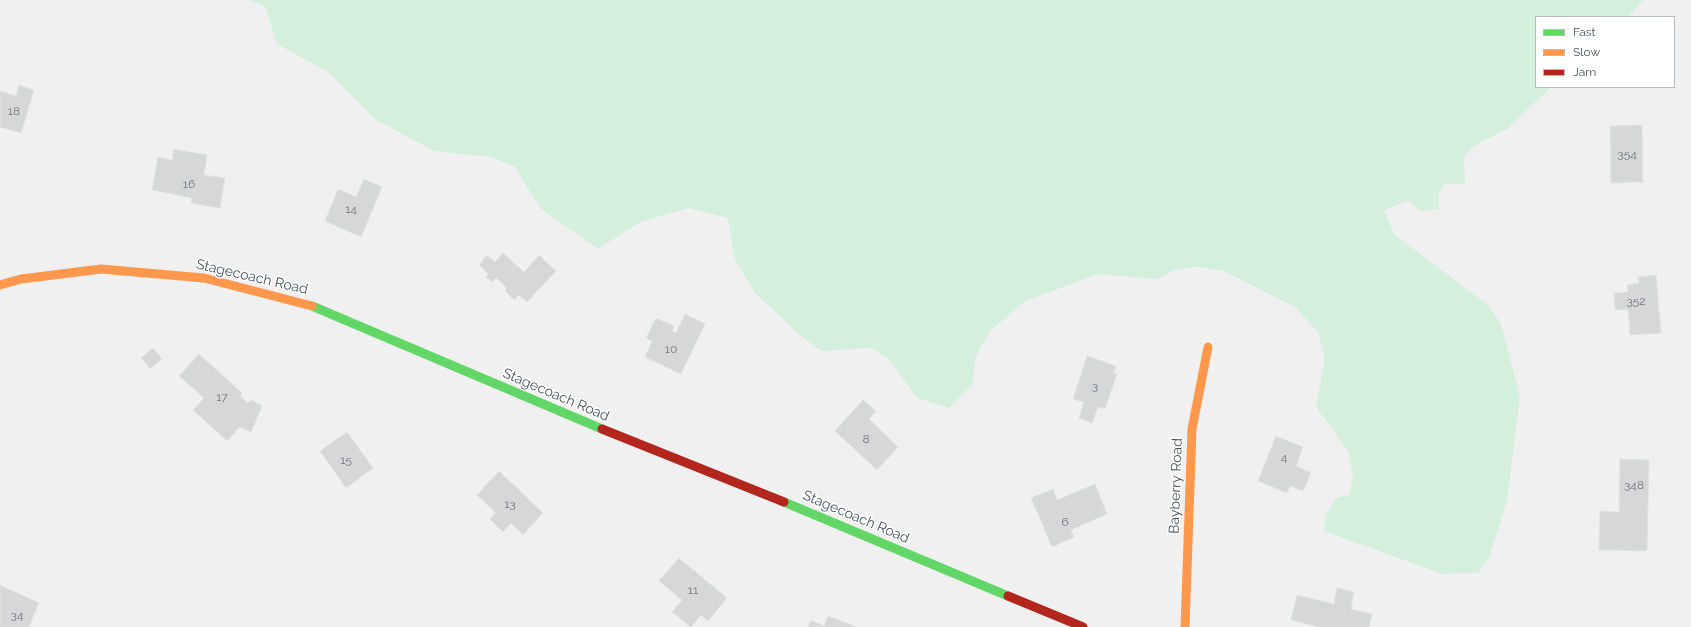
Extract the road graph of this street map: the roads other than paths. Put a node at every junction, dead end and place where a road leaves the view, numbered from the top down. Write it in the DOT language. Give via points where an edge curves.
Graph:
graph roads {
  1 [pos="0,285"];
  2 [pos="1208,347"];
  3 [pos="1083,627"];
  4 [pos="1185,627"];
  1 -- 3 [label="street, Stagecoach Road" via="21,279 101,269 204,278 307,304 581,421"];
  2 -- 4 [label="street, Bayberry Road" via="1192,429"];
}
